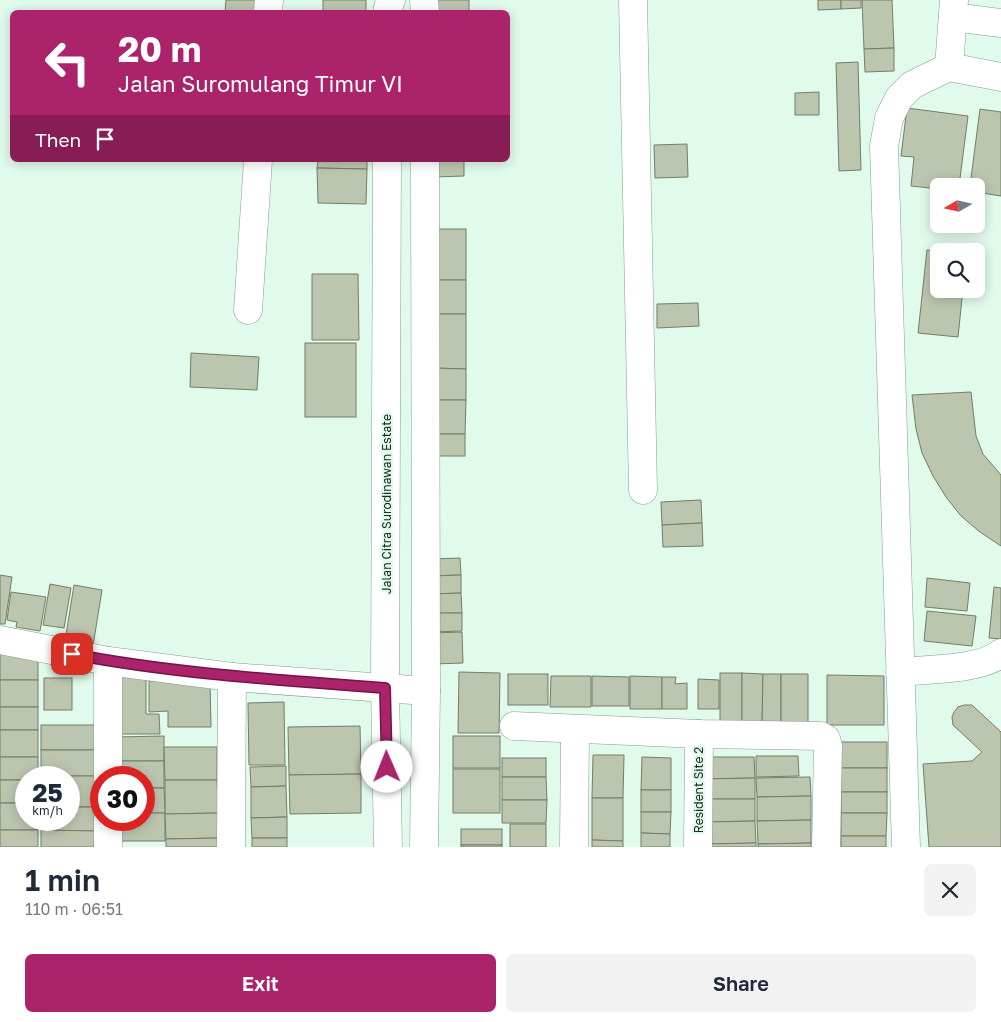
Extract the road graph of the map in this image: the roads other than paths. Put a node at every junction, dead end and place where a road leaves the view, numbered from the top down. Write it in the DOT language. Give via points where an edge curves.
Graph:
graph roads {
  1 [pos="633,0"];
  2 [pos="953,9"];
  3 [pos="1001,23"];
  4 [pos="949,67"];
  5 [pos="1001,77"];
  6 [pos="258,162"];
  7 [pos="387,162"];
  8 [pos="425,162"];
  9 [pos="248,310"];
  10 [pos="643,490"];
  11 [pos="0,640"];
  12 [pos="1001,653"];
  13 [pos="108,661"];
  14 [pos="900,672"];
  15 [pos="232,677"];
  16 [pos="385,688"];
  17 [pos="426,691"];
  18 [pos="514,726"];
  19 [pos="575,730"];
  20 [pos="699,734"];
  21 [pos="108,766"];
  22 [pos="108,831"];
  23 [pos="108,847"];
  24 [pos="231,847"];
  25 [pos="388,847"];
  26 [pos="424,847"];
  27 [pos="574,847"];
  28 [pos="698,847"];
  29 [pos="826,847"];
  30 [pos="906,847"];
  1 -- 10 [label="street"];
  2 -- 3 [label="street"];
  2 -- 4 [label="street"];
  4 -- 5 [label="street"];
  4 -- 14 [label="street" via="912,85 899,98 889,118 884,146"];
  6 -- 9 [label="street"];
  7 -- 16 [label="street, Jalan Citra Surodinawan Estate"];
  8 -- 17 [label="street"];
  11 -- 13 [label="street"];
  12 -- 14 [label="street" via="979,664"];
  13 -- 15 [label="street"];
  13 -- 21 [label="street"];
  14 -- 30 [label="street"];
  15 -- 16 [label="street"];
  15 -- 24 [label="street"];
  16 -- 17 [label="street"];
  16 -- 25 [label="street, Jalan Citra Surodinawan Estate"];
  17 -- 26 [label="street"];
  18 -- 19 [label="street"];
  19 -- 20 [label="street"];
  19 -- 27 [label="street"];
  20 -- 28 [label="street, Resident Site 2"];
  20 -- 29 [label="street" via="821,736 826,739"];
  22 -- 23 [label="street"];
}
